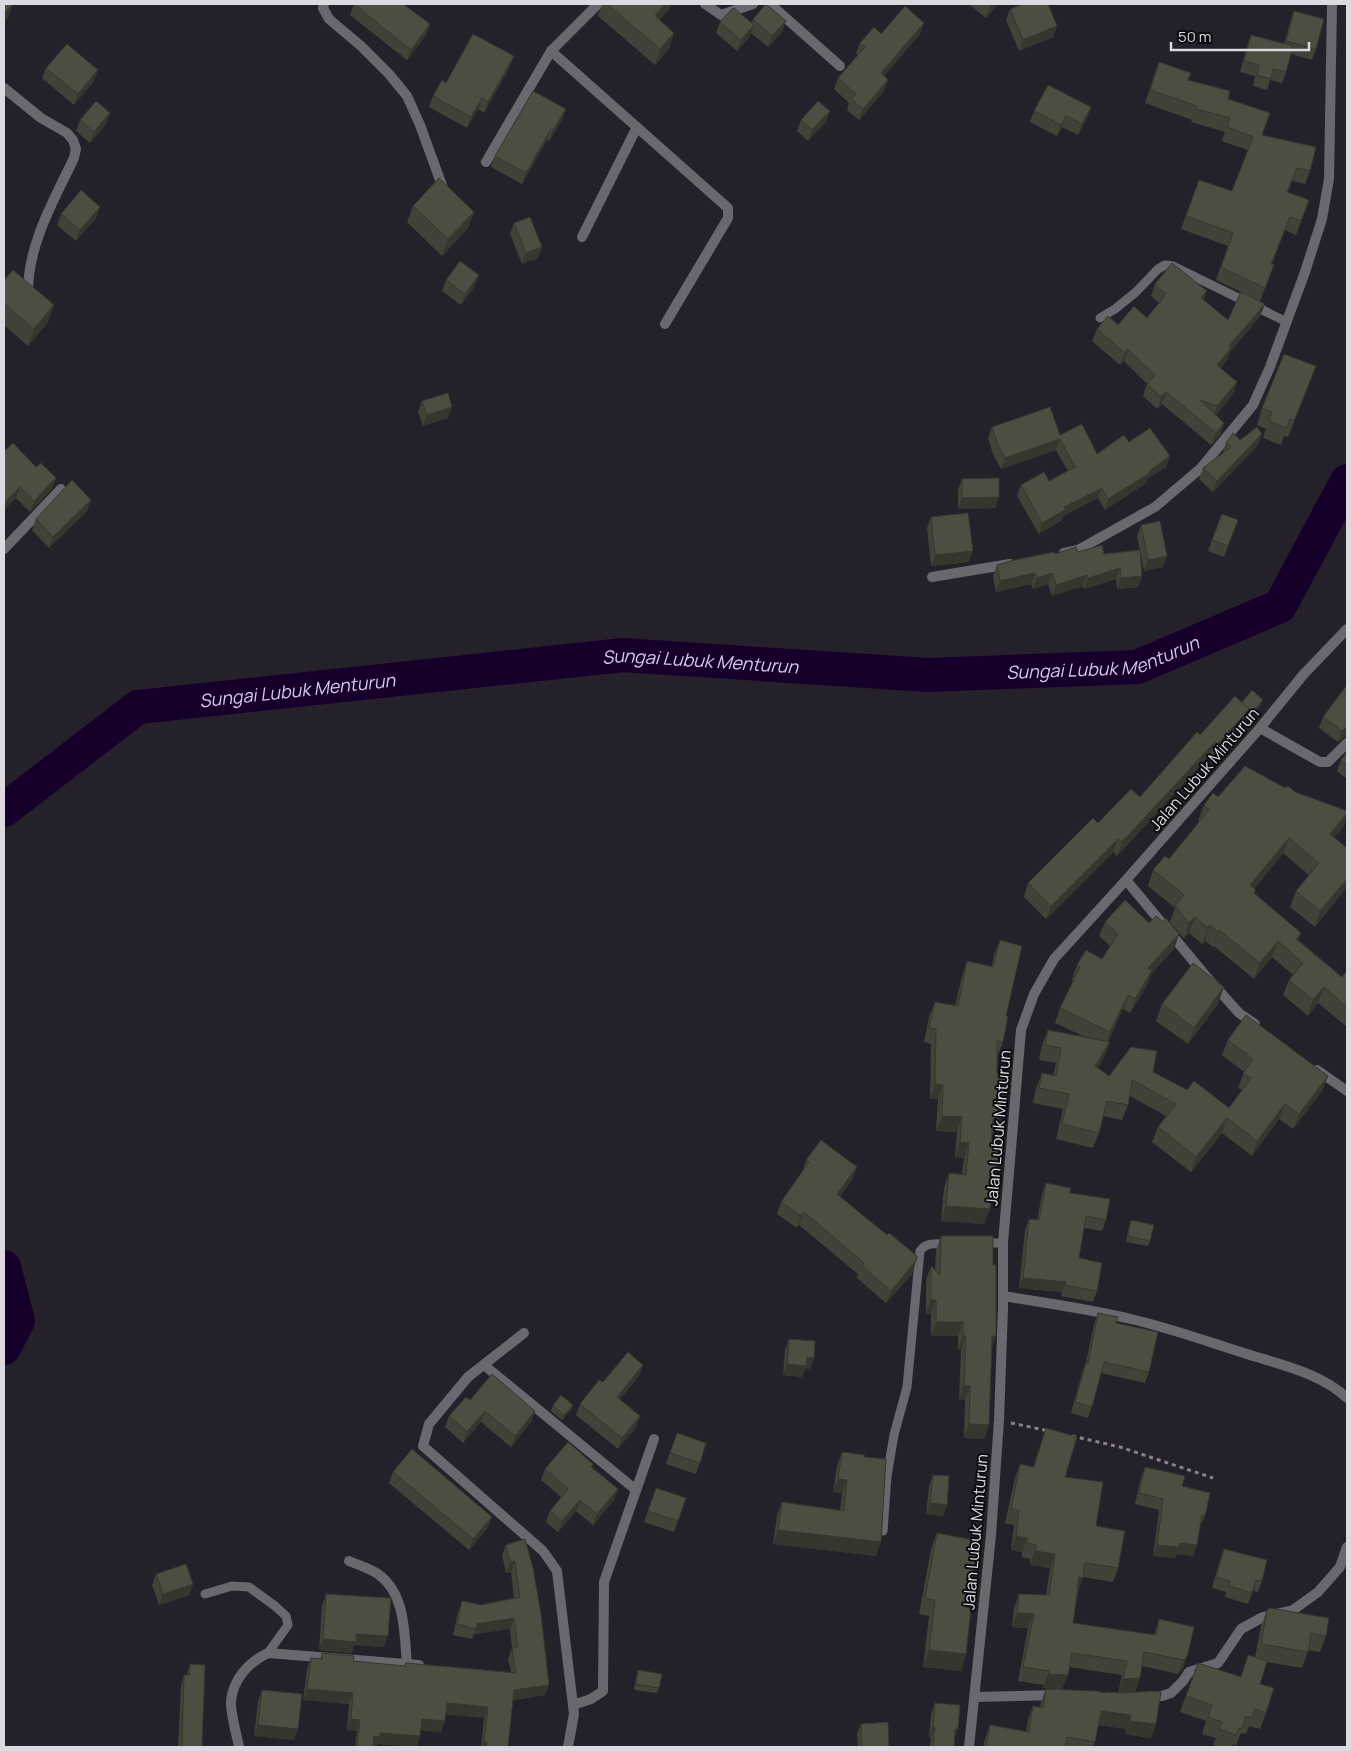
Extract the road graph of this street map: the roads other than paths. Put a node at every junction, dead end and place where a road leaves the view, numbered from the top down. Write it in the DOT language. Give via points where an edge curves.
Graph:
graph roads {
  1 [pos="324,4"];
  2 [pos="598,4"];
  3 [pos="705,4"];
  4 [pos="753,4"];
  5 [pos="770,4"];
  6 [pos="1332,4"];
  7 [pos="551,51"];
  8 [pos="840,66"];
  9 [pos="4,88"];
  10 [pos="636,127"];
  11 [pos="486,162"];
  12 [pos="444,191"];
  13 [pos="582,237"];
  14 [pos="28,292"];
  15 [pos="1100,318"];
  16 [pos="1286,322"];
  17 [pos="665,324"];
  18 [pos="61,489"];
  19 [pos="4,549"];
  20 [pos="1049,556"];
  21 [pos="1020,562"];
  22 [pos="932,577"];
  23 [pos="1347,629"];
  24 [pos="1260,728"];
  25 [pos="1347,742"];
  26 [pos="1126,880"];
  27 [pos="1263,1030"];
  28 [pos="1311,1065"];
  29 [pos="1347,1091"];
  30 [pos="974,1243"];
  31 [pos="1003,1243"];
  32 [pos="955,1244"];
  33 [pos="1003,1296"];
  34 [pos="524,1333"];
  35 [pos="484,1365"];
  36 [pos="1347,1398"];
  37 [pos="654,1439"];
  38 [pos="636,1490"];
  39 [pos="883,1531"];
  40 [pos="1347,1548"];
  41 [pos="348,1561"];
  42 [pos="205,1594"];
  43 [pos="268,1653"];
  44 [pos="407,1664"];
  45 [pos="425,1666"];
  46 [pos="1064,1696"];
  47 [pos="975,1697"];
  48 [pos="1137,1698"];
  49 [pos="573,1705"];
  50 [pos="239,1747"];
  51 [pos="568,1747"];
  52 [pos="969,1747"];
  1 -- 12 [label="street" via="329,19 361,46 407,96"];
  2 -- 7 [label="street"];
  3 -- 4 [label="street" via="721,15"];
  5 -- 8 [label="street"];
  6 -- 16 [label="street" via="1329,179 1322,218"];
  7 -- 10 [label="street"];
  7 -- 11 [label="street"];
  9 -- 14 [label="street" via="41,118 67,133 76,149 44,220 28,274"];
  10 -- 13 [label="street"];
  10 -- 17 [label="street" via="728,208 729,214"];
  15 -- 16 [label="lane" via="1136,292 1165,265 1173,266"];
  16 -- 20 [label="street" via="1253,405 1201,468 1154,507 1078,550"];
  18 -- 19 [label="street"];
  21 -- 22 [label="street"];
  23 -- 24 [label="street, Jalan Lubuk Minturun"];
  24 -- 25 [label="street" via="1324,763"];
  24 -- 26 [label="street, Jalan Lubuk Minturun"];
  26 -- 27 [label="street" via="1205,975 1240,1013"];
  26 -- 31 [label="street, Jalan Lubuk Minturun" via="1054,959 1034,994 1021,1030"];
  28 -- 29 [label="street"];
  30 -- 31 [label="lane"];
  31 -- 33 [label="street, Jalan Lubuk Minturun"];
  32 -- 39 [label="lane" via="927,1244 920,1250 907,1386 894,1435"];
  33 -- 36 [label="street" via="1132,1319 1194,1337 1291,1368 1335,1386"];
  33 -- 47 [label="street, Jalan Lubuk Minturun" via="991,1535"];
  34 -- 35 [label="street"];
  35 -- 38 [label="street"];
  35 -- 49 [label="street" via="468,1377 429,1424 423,1446 543,1551 557,1571"];
  37 -- 38 [label="street"];
  38 -- 49 [label="street" via="604,1582 603,1691"];
  40 -- 48 [label="street" via="1340,1567 1318,1592 1294,1610 1262,1617 1241,1629 1218,1663 1189,1672 1171,1692"];
  41 -- 44 [label="street" via="376,1572 393,1592 402,1610"];
  42 -- 43 [label="lane" via="232,1586 249,1587 286,1616 288,1625"];
  43 -- 44 [label="street"];
  43 -- 50 [label="street" via="256,1659 236,1682 231,1701"];
  44 -- 45 [label="street"];
  46 -- 47 [label="street"];
  47 -- 52 [label="street, Jalan Lubuk Minturun"];
  49 -- 51 [label="street"];
}
